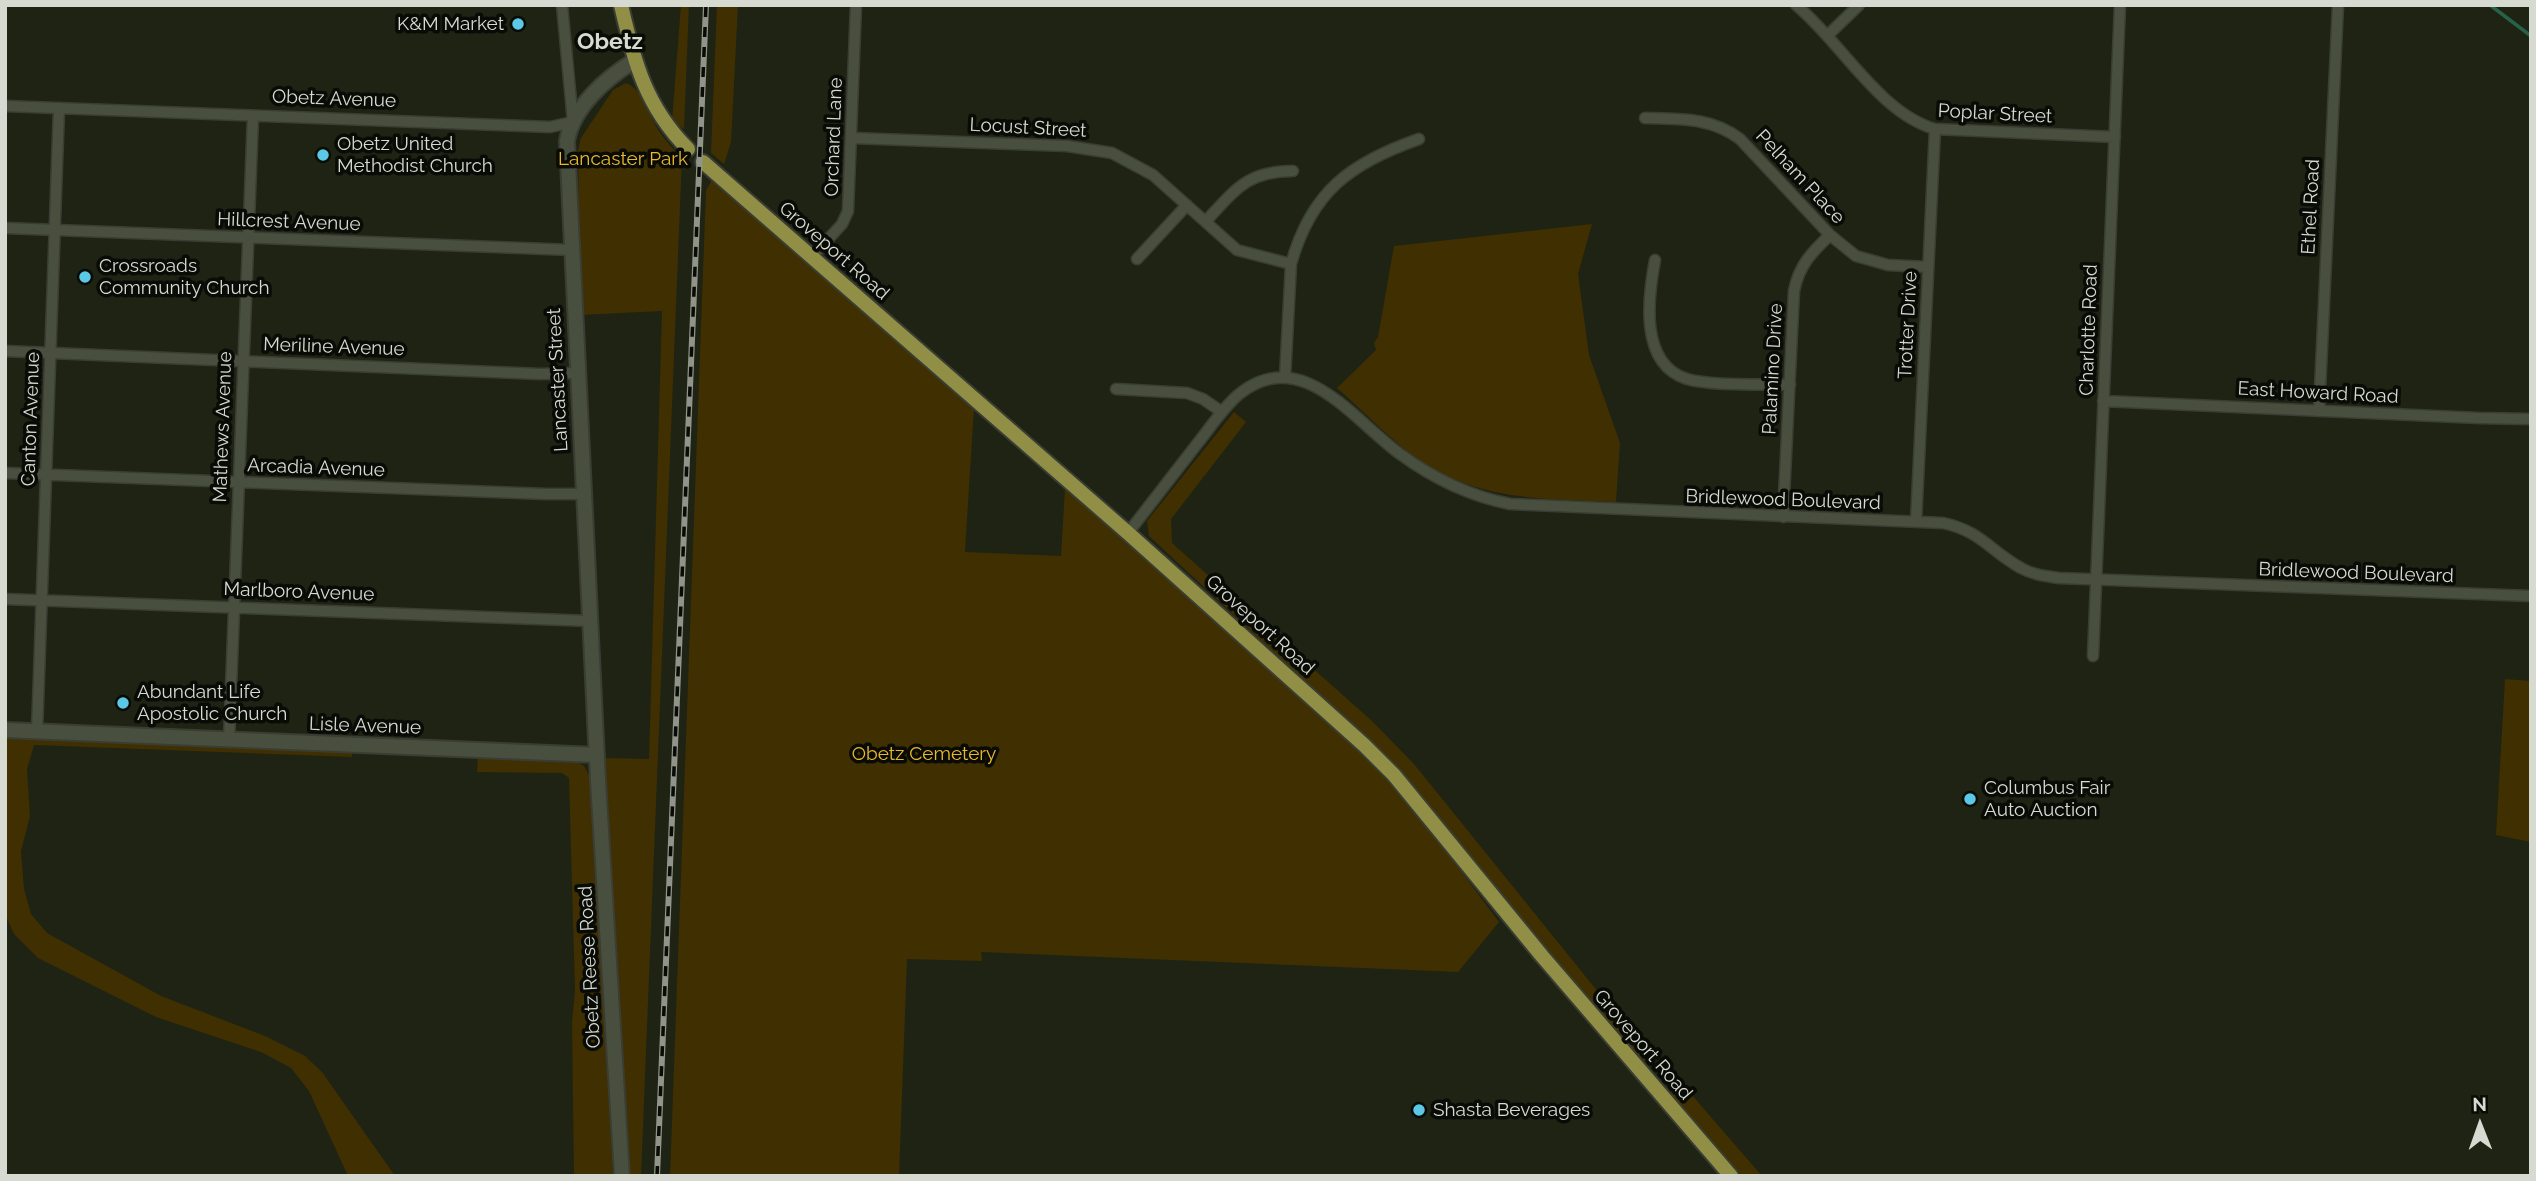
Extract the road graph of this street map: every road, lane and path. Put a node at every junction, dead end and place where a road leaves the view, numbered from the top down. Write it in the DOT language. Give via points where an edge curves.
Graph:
graph roads {
  1 [pos="562,5"];
  2 [pos="621,5"];
  3 [pos="856,5"];
  4 [pos="1796,5"];
  5 [pos="1860,5"];
  6 [pos="2120,5"];
  7 [pos="2338,5"];
  8 [pos="1827,36"];
  9 [pos="634,61"];
  10 [pos="5,106"];
  11 [pos="59,108"];
  12 [pos="253,116"];
  13 [pos="1645,118"];
  14 [pos="573,122"];
  15 [pos="1935,129"];
  16 [pos="2115,137"];
  17 [pos="852,138"];
  18 [pos="1419,139"];
  19 [pos="688,149"];
  20 [pos="703,162"];
  21 [pos="1293,171"];
  22 [pos="1187,205"];
  23 [pos="1206,221"];
  24 [pos="5,228"];
  25 [pos="57,230"];
  26 [pos="1830,235"];
  27 [pos="248,238"];
  28 [pos="572,250"];
  29 [pos="812,257"];
  30 [pos="1137,259"];
  31 [pos="1655,260"];
  32 [pos="1292,264"];
  33 [pos="1928,267"];
  34 [pos="5,351"];
  35 [pos="51,353"];
  36 [pos="243,361"];
  37 [pos="577,373"];
  38 [pos="1285,378"];
  39 [pos="1790,385"];
  40 [pos="1116,389"];
  41 [pos="2103,401"];
  42 [pos="2319,411"];
  43 [pos="1222,412"];
  44 [pos="2531,419"];
  45 [pos="5,474"];
  46 [pos="47,475"];
  47 [pos="238,483"];
  48 [pos="583,494"];
  49 [pos="1783,517"];
  50 [pos="1916,522"];
  51 [pos="1128,533"];
  52 [pos="2096,580"];
  53 [pos="2531,596"];
  54 [pos="5,599"];
  55 [pos="42,600"];
  56 [pos="234,607"];
  57 [pos="591,621"];
  58 [pos="2093,656"];
  59 [pos="5,730"];
  60 [pos="37,732"];
  61 [pos="229,740"];
  62 [pos="597,755"];
  63 [pos="622,1176"];
  64 [pos="1731,1176"];
  1 -- 14 [label="street, Lancaster Street"];
  2 -- 9 [label="main road"];
  3 -- 17 [label="street, Orchard Lane"];
  4 -- 8 [label="street, Poplar Street"];
  5 -- 8 [label="street"];
  6 -- 16 [label="street, Charlotte Road"];
  7 -- 42 [label="street, Ethel Road"];
  8 -- 15 [label="street, Poplar Street" via="1900,113"];
  9 -- 14 [label="street" via="603,82"];
  9 -- 19 [label="main road" via="659,115"];
  10 -- 11 [label="street, Obetz Avenue"];
  11 -- 12 [label="street, Obetz Avenue"];
  11 -- 25 [label="street, Canton Avenue"];
  12 -- 14 [label="street, Obetz Avenue" via="551,127"];
  12 -- 27 [label="street, Mathews Avenue"];
  13 -- 26 [label="street, Pelham Place" via="1704,121 1729,131"];
  14 -- 28 [label="street, Lancaster Street" via="567,141"];
  15 -- 16 [label="street, Poplar Street"];
  15 -- 33 [label="street, Trotter Drive"];
  16 -- 41 [label="street, Charlotte Road"];
  17 -- 22 [label="street, Locust Street" via="1089,148 1133,162"];
  17 -- 29 [label="street, Orchard Lane" via="848,212"];
  18 -- 32 [label="street" via="1365,161 1333,187 1312,215"];
  20 -- 29 [label="main road, Groveport Road"];
  21 -- 23 [label="street" via="1261,173 1248,180"];
  22 -- 23 [label="street, Locust Street"];
  22 -- 30 [label="street"];
  23 -- 32 [label="street, Locust Street" via="1237,250"];
  24 -- 25 [label="street, Hillcrest Avenue"];
  25 -- 27 [label="street, Hillcrest Avenue"];
  25 -- 35 [label="street, Canton Avenue"];
  26 -- 33 [label="street, Pelham Place" via="1864,260"];
  26 -- 39 [label="street, Palamino Drive" via="1805,259 1796,280"];
  27 -- 28 [label="street, Hillcrest Avenue"];
  27 -- 36 [label="street, Mathews Avenue"];
  28 -- 37 [label="street, Lancaster Street"];
  29 -- 51 [label="main road, Groveport Road"];
  31 -- 39 [label="street" via="1649,294 1653,339 1668,368 1700,381"];
  32 -- 38 [label="street"];
  33 -- 50 [label="street, Trotter Drive"];
  34 -- 35 [label="street, Meriline Avenue"];
  35 -- 36 [label="street, Meriline Avenue"];
  35 -- 46 [label="street, Canton Avenue"];
  36 -- 37 [label="street, Meriline Avenue"];
  36 -- 47 [label="street, Mathews Avenue"];
  37 -- 48 [label="street, Lancaster Street"];
  38 -- 43 [label="street, Bridlewood Boulevard" via="1254,384"];
  38 -- 49 [label="street, Bridlewood Boulevard" via="1321,388 1398,453 1445,484 1485,500 1537,507"];
  39 -- 49 [label="street, Palamino Drive"];
  40 -- 43 [label="street" via="1187,393"];
  41 -- 42 [label="street, East Howard Road"];
  41 -- 52 [label="street, Charlotte Road"];
  42 -- 44 [label="street, East Howard Road"];
  43 -- 51 [label="street, Bridlewood Boulevard"];
  45 -- 46 [label="street, Arcadia Avenue"];
  46 -- 47 [label="street, Arcadia Avenue"];
  46 -- 55 [label="street, Canton Avenue"];
  47 -- 48 [label="street, Arcadia Avenue"];
  47 -- 56 [label="street, Mathews Avenue"];
  48 -- 57 [label="street, Lancaster Street"];
  49 -- 50 [label="street, Bridlewood Boulevard"];
  50 -- 52 [label="street, Bridlewood Boulevard" via="1944,523 1972,532 2005,558 2039,575"];
  51 -- 64 [label="main road, Groveport Road" via="1394,775"];
  52 -- 53 [label="street, Bridlewood Boulevard"];
  52 -- 58 [label="street, Charlotte Road"];
  54 -- 55 [label="street, Marlboro Avenue"];
  55 -- 56 [label="street, Marlboro Avenue"];
  55 -- 60 [label="street, Canton Avenue"];
  56 -- 57 [label="street, Marlboro Avenue"];
  56 -- 61 [label="street, Mathews Avenue"];
  57 -- 62 [label="street, Lancaster Street"];
  59 -- 60 [label="street, Lisle Avenue"];
  60 -- 61 [label="street, Lisle Avenue"];
  61 -- 62 [label="street, Lisle Avenue"];
  62 -- 63 [label="street, Obetz Reese Road"];
}
